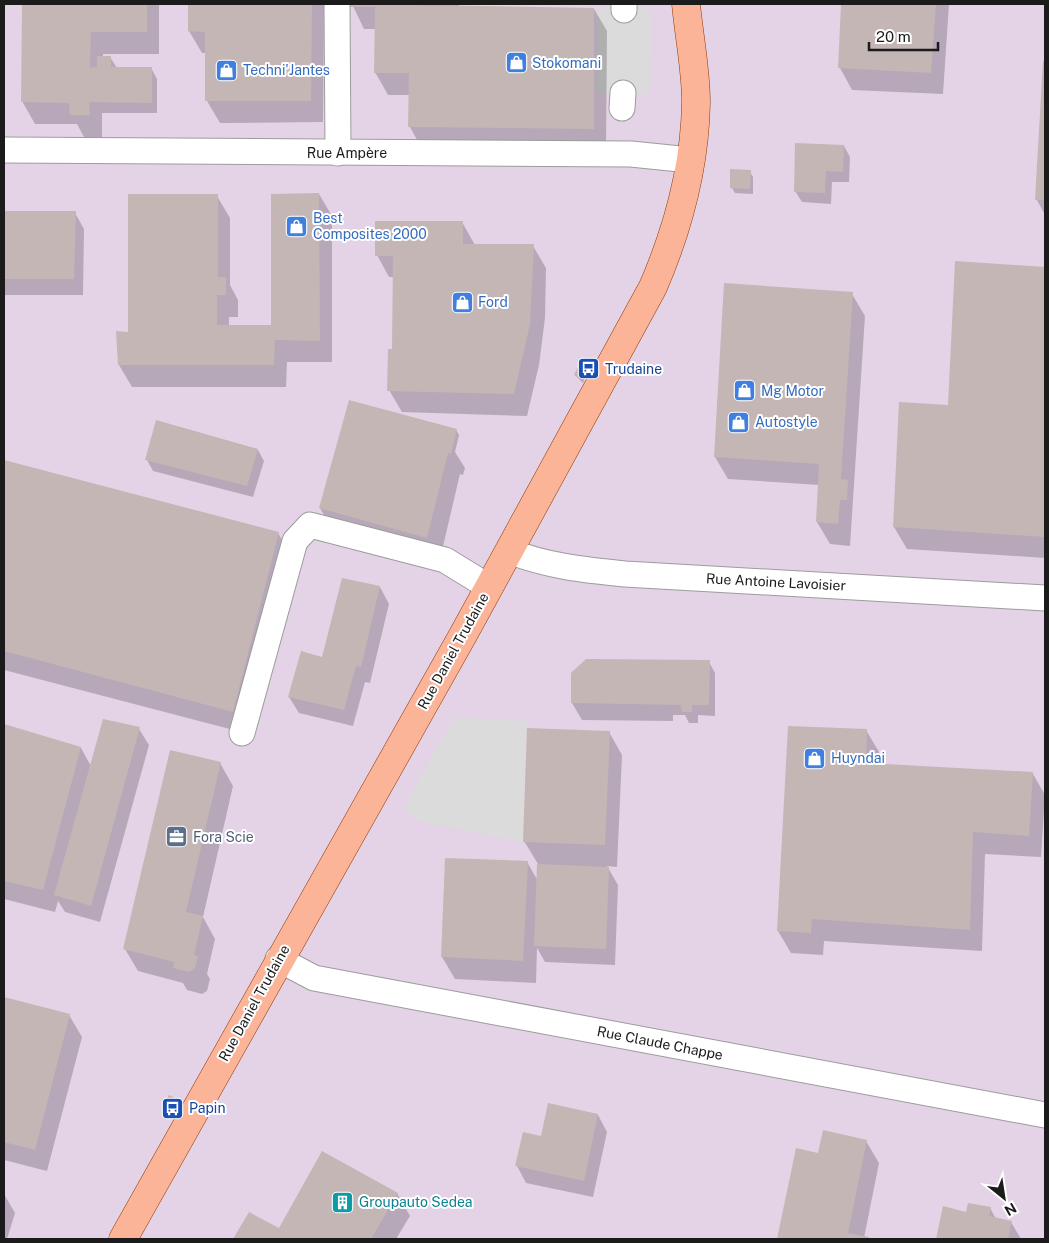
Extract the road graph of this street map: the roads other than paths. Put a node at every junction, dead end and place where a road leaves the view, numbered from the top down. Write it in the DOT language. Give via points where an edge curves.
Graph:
graph roads {
  1 [pos="337,4"];
  2 [pos="681,4"];
  3 [pos="686,4"];
  4 [pos="689,33"];
  5 [pos="4,150"];
  6 [pos="338,153"];
  7 [pos="690,160"];
  8 [pos="509,550"];
  9 [pos="489,587"];
  10 [pos="1045,598"];
  11 [pos="242,733"];
  12 [pos="278,959"];
  13 [pos="1045,1114"];
  14 [pos="123,1239"];
  1 -- 6 [label="street"];
  2 -- 4 [label="main road, Rue Daniel Trudaine"];
  3 -- 4 [label="main road, Rue Daniel Trudaine"];
  4 -- 7 [label="main road, Rue Daniel Trudaine" via="696,102"];
  5 -- 6 [label="street, Rue Ampère"];
  6 -- 7 [label="street, Rue Ampère" via="631,154"];
  7 -- 8 [label="main road, Rue Daniel Trudaine" via="682,208 653,287"];
  8 -- 9 [label="main road, Rue Daniel Trudaine"];
  8 -- 10 [label="street, Rue Antoine Lavoisier" via="548,564 617,573"];
  9 -- 11 [label="street" via="445,560 310,525 295,541"];
  9 -- 12 [label="main road, Rue Daniel Trudaine"];
  12 -- 13 [label="street, Rue Claude Chappe" via="314,978"];
  12 -- 14 [label="main road, Rue Daniel Trudaine"];
}
